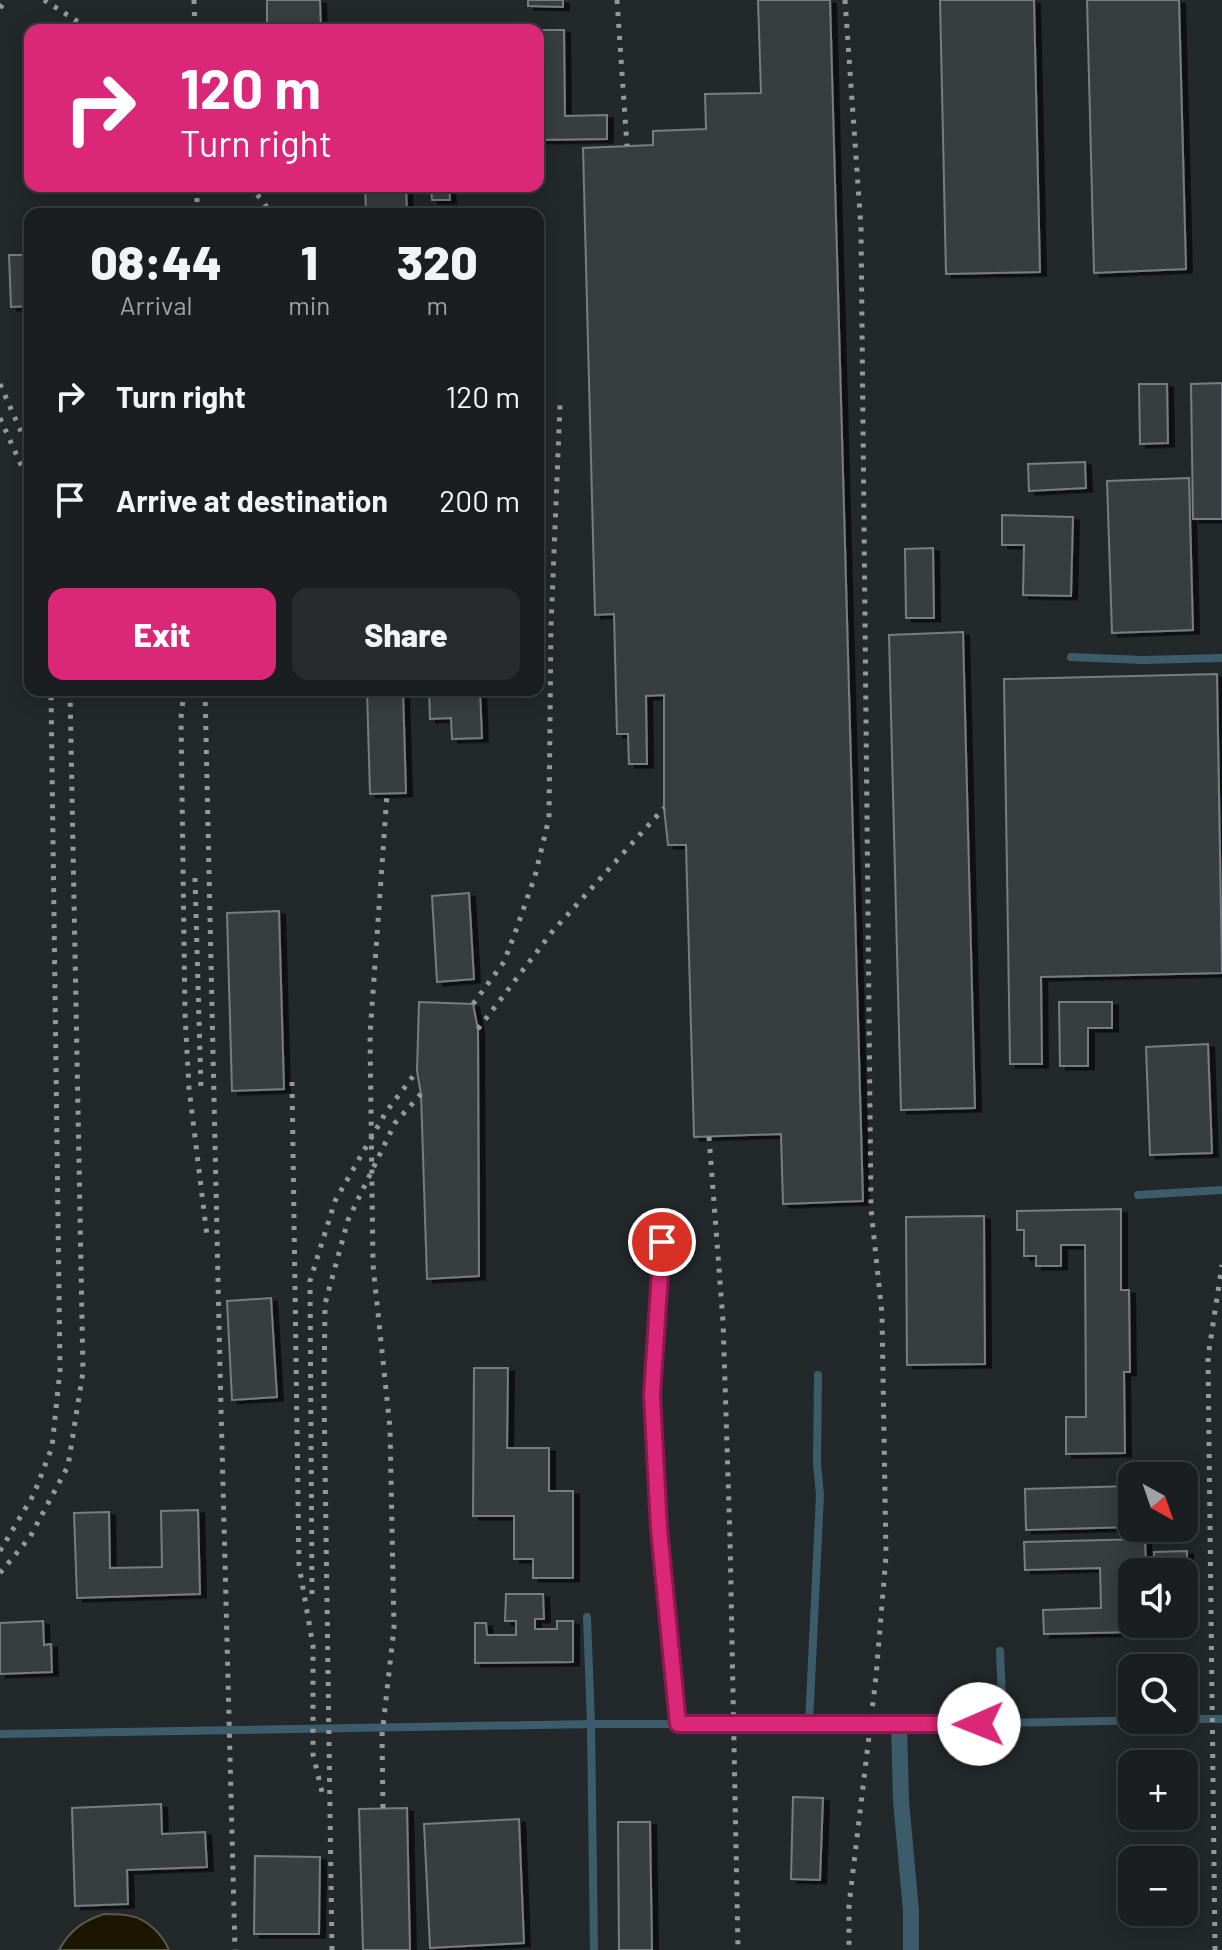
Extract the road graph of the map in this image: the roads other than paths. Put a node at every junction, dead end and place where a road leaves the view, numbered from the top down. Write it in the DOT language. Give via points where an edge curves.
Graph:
graph roads {
  1 [pos="1071,657"];
  2 [pos="1222,658"];
  3 [pos="1222,1190"];
  4 [pos="1138,1195"];
  5 [pos="662,1242"];
  6 [pos="818,1375"];
  7 [pos="587,1617"];
  8 [pos="1000,1651"];
  9 [pos="1198,1719"];
  10 [pos="1222,1719"];
  11 [pos="1118,1721"];
  12 [pos="1003,1723"];
  13 [pos="591,1724"];
  14 [pos="678,1724"];
  15 [pos="809,1724"];
  16 [pos="899,1724"];
  17 [pos="0,1734"];
  18 [pos="594,1950"];
  19 [pos="911,1950"];
  1 -- 2 [label="lane"];
  3 -- 4 [label="lane"];
  5 -- 14 [label="street" via="652,1395"];
  6 -- 15 [label="lane" via="820,1495"];
  7 -- 13 [label="lane"];
  8 -- 12 [label="lane"];
  9 -- 10 [label="lane"];
  11 -- 12 [label="lane"];
  12 -- 16 [label="lane"];
  13 -- 14 [label="lane"];
  13 -- 17 [label="lane"];
  13 -- 18 [label="lane"];
  14 -- 15 [label="lane"];
  15 -- 16 [label="lane"];
  16 -- 19 [label="street"];
}
